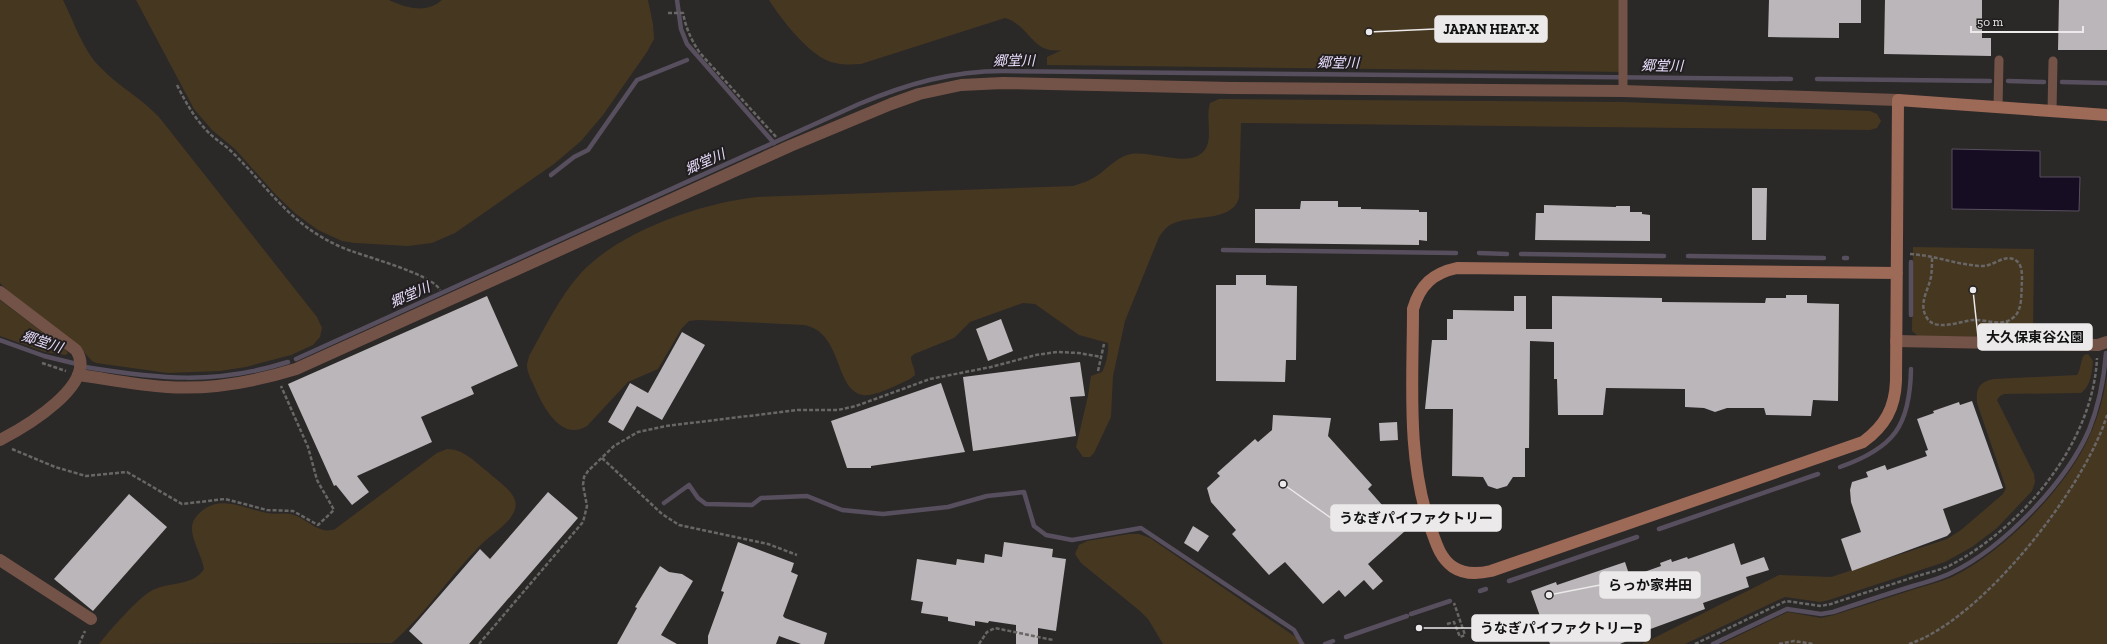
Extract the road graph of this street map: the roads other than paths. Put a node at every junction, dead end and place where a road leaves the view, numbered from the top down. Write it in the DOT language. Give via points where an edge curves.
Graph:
graph roads {
  1 [pos="1623,0"];
  2 [pos="1999,60"];
  3 [pos="2053,61"];
  4 [pos="1623,88"];
  5 [pos="1898,100"];
  6 [pos="1998,107"];
  7 [pos="2052,111"];
  8 [pos="2107,115"];
  9 [pos="1897,273"];
  10 [pos="0,292"];
  11 [pos="1896,341"];
  12 [pos="2102,344"];
  13 [pos="78,374"];
  14 [pos="3,443"];
  15 [pos="0,560"];
  16 [pos="91,619"];
  1 -- 4 [label="lane"];
  2 -- 6 [label="lane"];
  3 -- 7 [label="lane"];
  4 -- 5 [label="street"];
  4 -- 13 [label="street" via="1231,88 982,83 940,89 878,109 790,146 296,369 249,382 194,388 140,385"];
  5 -- 6 [label="street"];
  5 -- 9 [label="street"];
  6 -- 7 [label="street"];
  7 -- 8 [label="street"];
  9 -- 11 [label="street"];
  9 -- 11 [label="street" via="1457,268 1433,276 1420,291 1413,309 1413,432 1420,489 1436,545 1443,558 1466,573 1491,571 1857,445 1875,433 1891,409 1895,395"];
  10 -- 13 [label="street" via="76,350 81,362"];
  11 -- 12 [label="street"];
  13 -- 14 [label="street" via="71,388 55,403"];
  15 -- 16 [label="street"];
}
